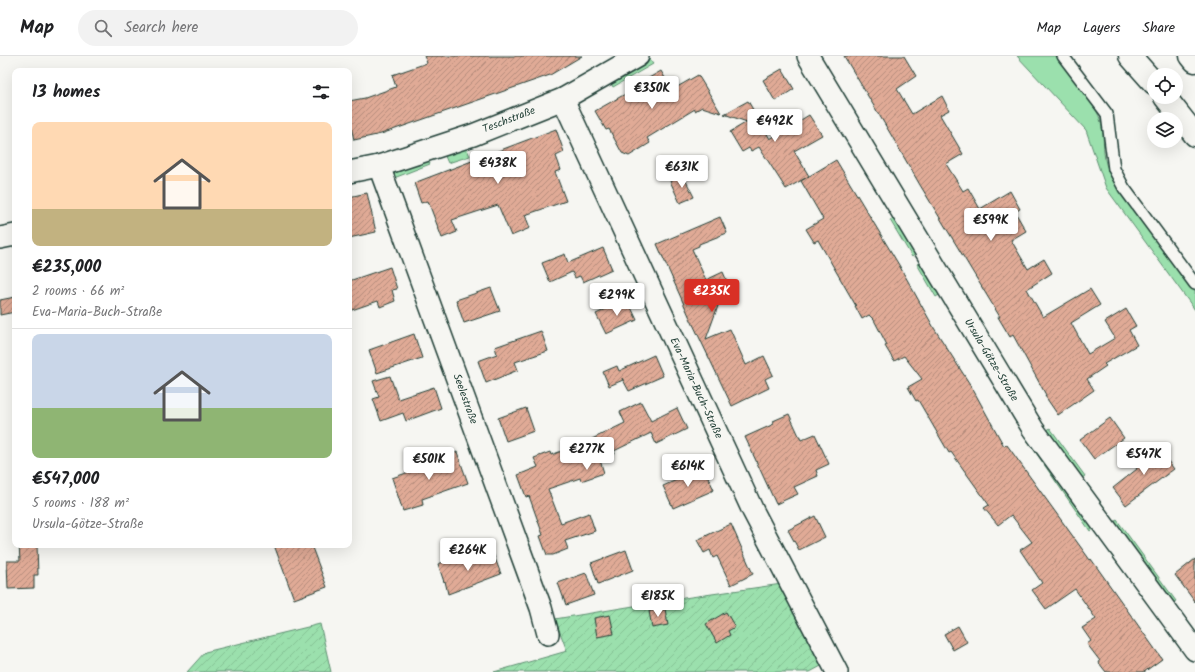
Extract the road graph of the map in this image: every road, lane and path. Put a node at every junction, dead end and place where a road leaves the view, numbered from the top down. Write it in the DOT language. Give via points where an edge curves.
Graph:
graph roads {
  1 [pos="638,56"];
  2 [pos="808,56"];
  3 [pos="1063,56"];
  4 [pos="1130,56"];
  5 [pos="1191,56"];
  6 [pos="1195,61"];
  7 [pos="1147,75"];
  8 [pos="563,99"];
  9 [pos="1171,104"];
  10 [pos="1195,135"];
  11 [pos="379,166"];
  12 [pos="352,171"];
  13 [pos="12,236"];
  14 [pos="0,238"];
  15 [pos="1195,284"];
  16 [pos="548,634"];
  17 [pos="1195,650"];
  18 [pos="837,672"];
  1 -- 8 [label="street, Teschstraße"];
  2 -- 17 [label="street, Ursula-Götze-Straße" via="1033,429"];
  3 -- 15 [label="lane" via="1107,114 1114,169 1124,188"];
  4 -- 7 [label="highway"];
  5 -- 6 [label="highway"];
  8 -- 11 [label="street, Teschstraße" via="473,134"];
  8 -- 18 [label="street, Eva-Maria-Buch-Straße" via="753,511"];
  9 -- 10 [label="highway"];
  11 -- 12 [label="street, Teschstraße"];
  11 -- 16 [label="street, Seelestraße" via="542,608"];
  13 -- 14 [label="street"];
}
